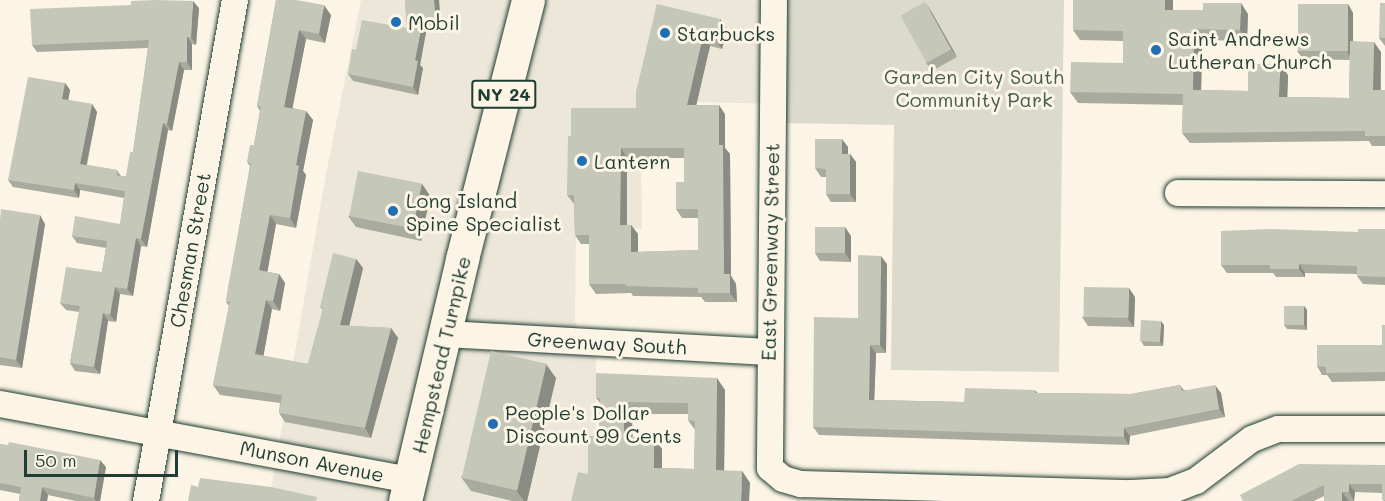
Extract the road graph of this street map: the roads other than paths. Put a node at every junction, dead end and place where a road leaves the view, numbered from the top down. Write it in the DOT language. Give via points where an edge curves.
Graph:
graph roads {
  1 [pos="235,0"];
  2 [pos="528,0"];
  3 [pos="774,0"];
  4 [pos="1178,193"];
  5 [pos="1385,194"];
  6 [pos="445,334"];
  7 [pos="769,352"];
  8 [pos="0,404"];
  9 [pos="1385,429"];
  10 [pos="158,432"];
  11 [pos="409,491"];
  12 [pos="146,501"];
  1 -- 10 [label="street, Chesman Street"];
  2 -- 6 [label="main road, Hempstead Turnpike / NY 24"];
  3 -- 7 [label="street, East Greenway Street"];
  4 -- 5 [label="street"];
  6 -- 7 [label="street, Greenway South"];
  6 -- 11 [label="main road, Hempstead Turnpike / NY 24"];
  7 -- 9 [label="street, East Greenway Street" via="770,468 783,479 801,484 1170,491 1196,481 1252,439 1278,429"];
  8 -- 10 [label="street, Munson Avenue"];
  10 -- 11 [label="street, Munson Avenue"];
  10 -- 12 [label="street, Chesman Street"];
}
